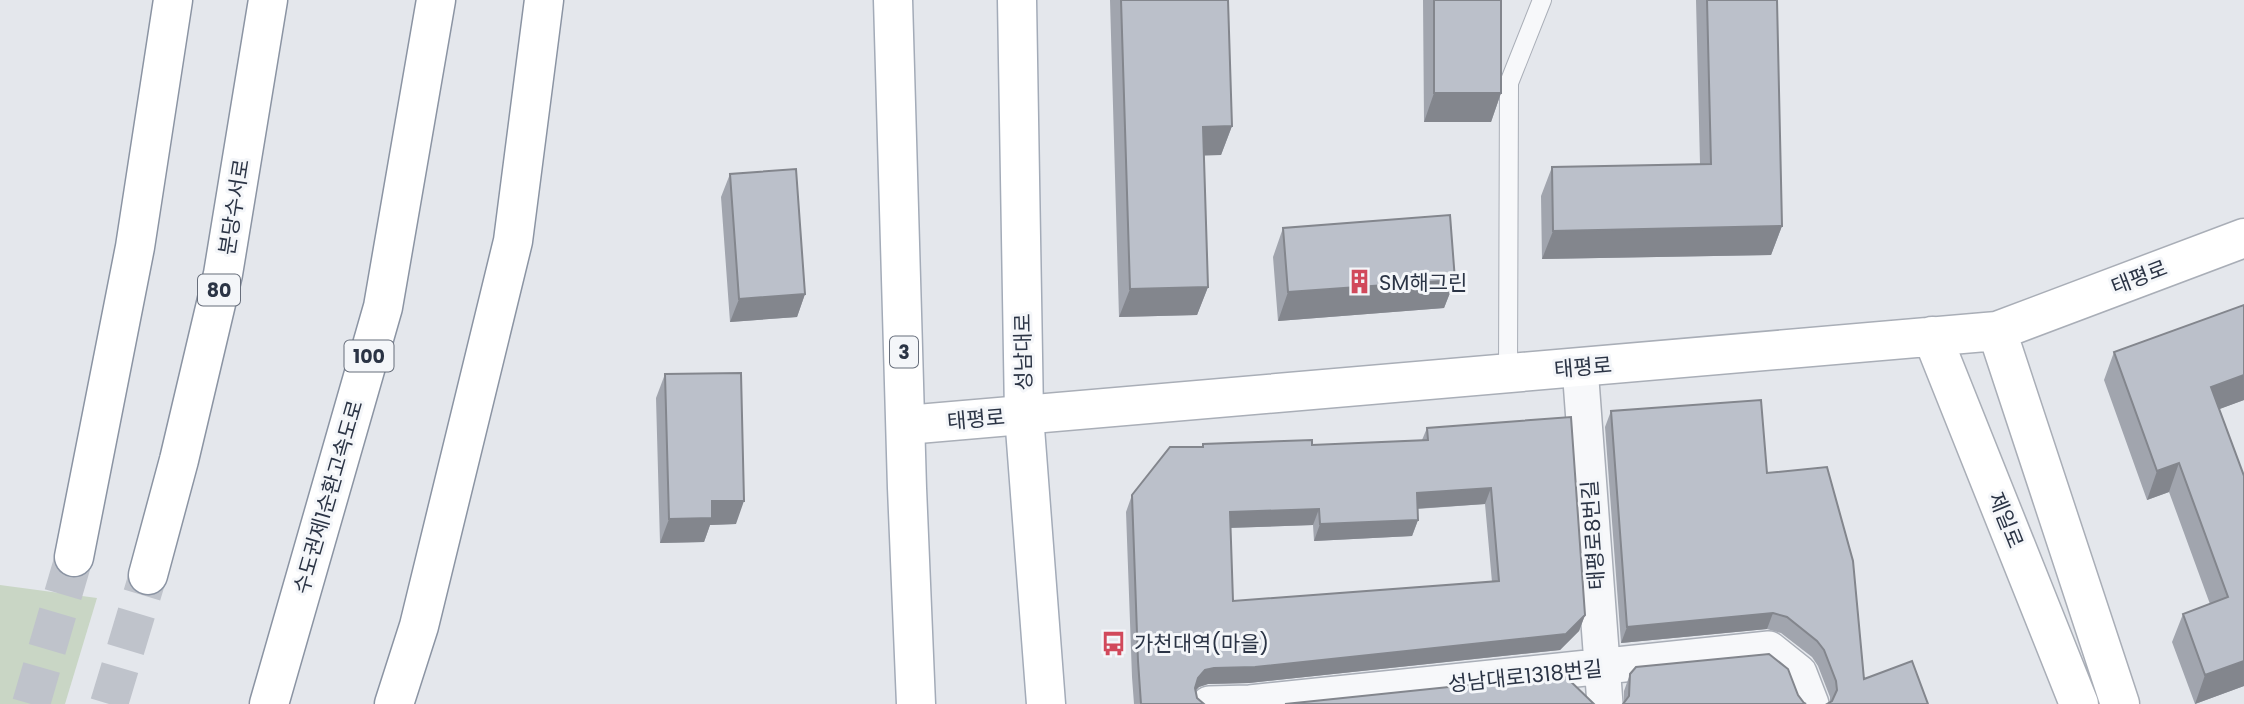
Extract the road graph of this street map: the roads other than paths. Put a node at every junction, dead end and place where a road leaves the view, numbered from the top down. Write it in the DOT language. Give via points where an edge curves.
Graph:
graph roads {
  1 [pos="173,0"];
  2 [pos="268,0"];
  3 [pos="436,0"];
  4 [pos="544,0"];
  5 [pos="893,0"];
  6 [pos="1017,0"];
  7 [pos="1542,0"];
  8 [pos="2244,238"];
  9 [pos="1997,331"];
  10 [pos="1932,337"];
  11 [pos="1580,367"];
  12 [pos="1508,373"];
  13 [pos="1024,415"];
  14 [pos="906,425"];
  15 [pos="74,557"];
  16 [pos="148,575"];
  17 [pos="1603,668"];
  18 [pos="269,704"];
  19 [pos="394,704"];
  20 [pos="916,704"];
  21 [pos="1046,704"];
  22 [pos="1209,704"];
  23 [pos="1250,704"];
  24 [pos="1605,704"];
  25 [pos="1811,704"];
  26 [pos="2079,704"];
  27 [pos="2120,704"];
  1 -- 15 [label="main road" via="135,247"];
  2 -- 16 [label="main road, 분당수서로 / 80" via="223,274"];
  3 -- 18 [label="main road, 수도권제1순환고속도로 / 100" via="383,307"];
  4 -- 19 [label="main road" via="513,241 419,626"];
  5 -- 14 [label="main road, 3"];
  6 -- 13 [label="main road, 성남대로"];
  7 -- 12 [label="lane" via="1509,83"];
  8 -- 9 [label="main road, 태평로"];
  9 -- 10 [label="main road, 태평로"];
  9 -- 27 [label="main road"];
  10 -- 11 [label="main road, 태평로"];
  10 -- 26 [label="main road, 제일로"];
  11 -- 12 [label="main road, 태평로"];
  11 -- 17 [label="street, 태평로8번길"];
  12 -- 13 [label="main road, 태평로"];
  13 -- 14 [label="main road, 태평로"];
  13 -- 21 [label="main road, 성남대로"];
  14 -- 20 [label="main road, 3"];
  17 -- 23 [label="street, 성남대로1318번길"];
  17 -- 24 [label="street, 태평로8번길"];
  17 -- 25 [label="street, 성남대로1318번길" via="1769,649 1799,673"];
  22 -- 23 [label="street, 성남대로1318번길"];
}
